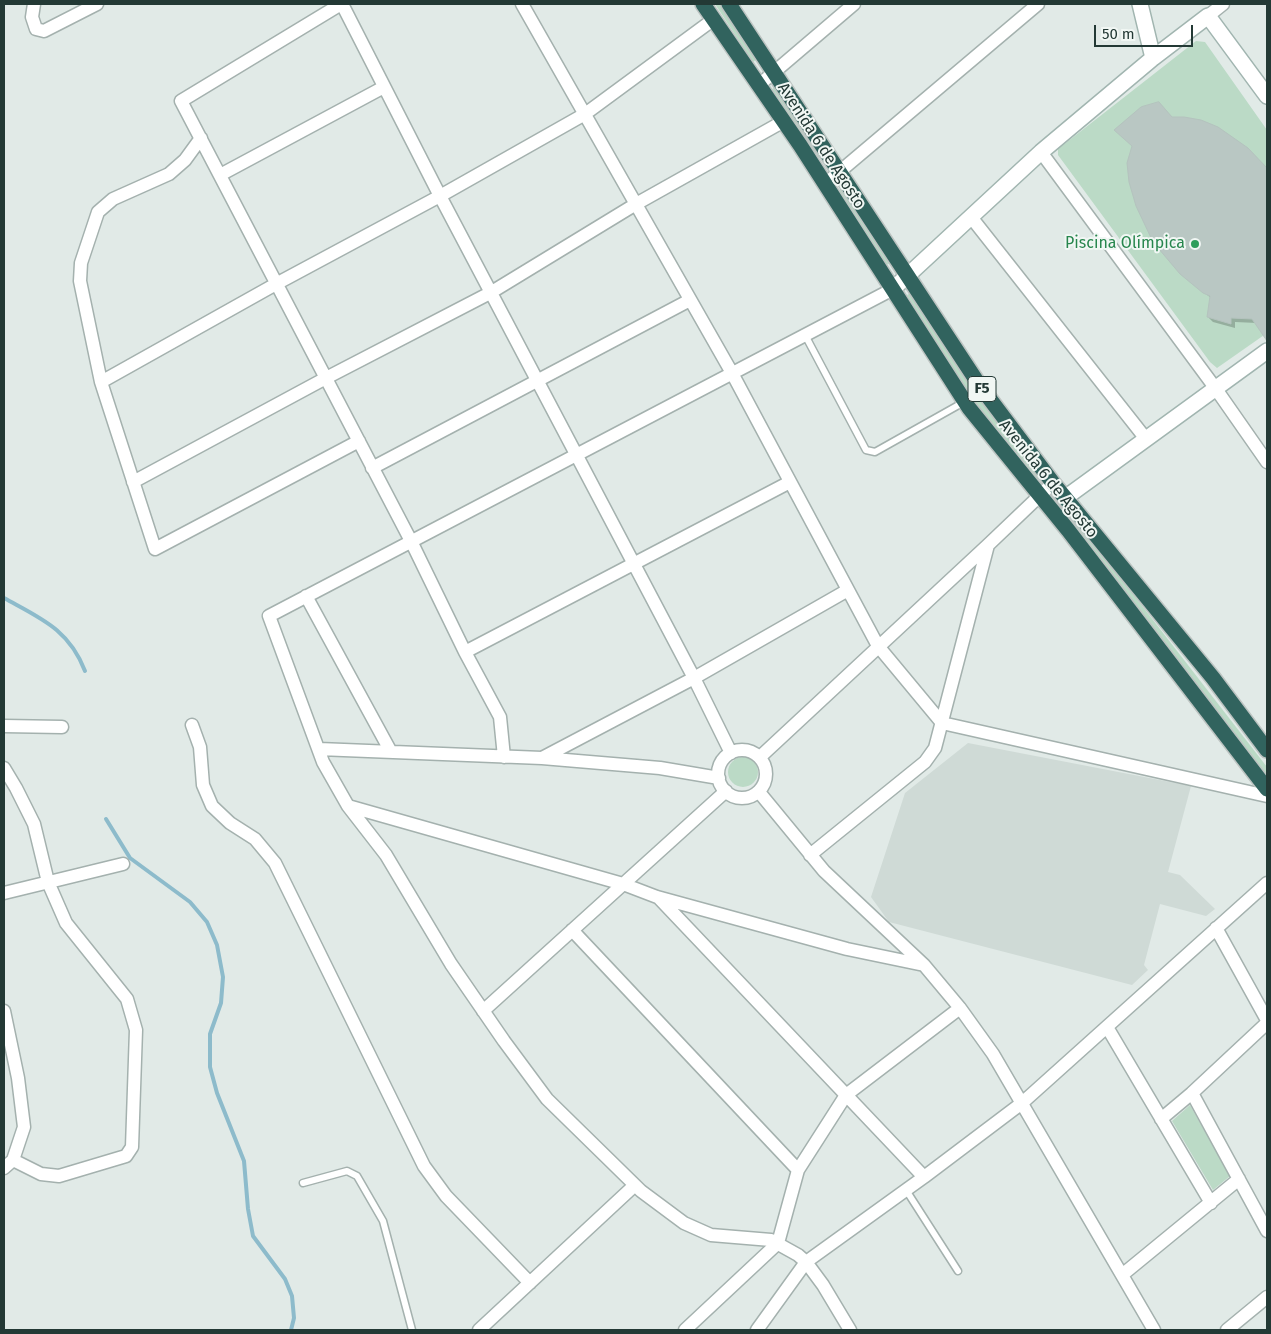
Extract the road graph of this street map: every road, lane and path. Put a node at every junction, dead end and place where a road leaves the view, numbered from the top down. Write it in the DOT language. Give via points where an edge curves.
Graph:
graph roads {
  1 [pos="34,4"];
  2 [pos="98,4"];
  3 [pos="342,4"];
  4 [pos="522,4"];
  5 [pos="703,4"];
  6 [pos="729,4"];
  7 [pos="854,4"];
  8 [pos="1038,4"];
  9 [pos="1140,4"];
  10 [pos="1223,4"];
  11 [pos="1208,16"];
  12 [pos="714,18"];
  13 [pos="1153,58"];
  14 [pos="774,72"];
  15 [pos="759,85"];
  16 [pos="384,88"];
  17 [pos="1267,96"];
  18 [pos="584,114"];
  19 [pos="784,121"];
  20 [pos="201,138"];
  21 [pos="1041,152"];
  22 [pos="840,172"];
  23 [pos="220,175"];
  24 [pos="825,184"];
  25 [pos="440,196"];
  26 [pos="636,204"];
  27 [pos="971,217"];
  28 [pos="908,275"];
  29 [pos="276,284"];
  30 [pos="892,289"];
  31 [pos="490,293"];
  32 [pos="690,300"];
  33 [pos="805,335"];
  34 [pos="1267,351"];
  35 [pos="732,373"];
  36 [pos="326,378"];
  37 [pos="101,382"];
  38 [pos="537,382"];
  39 [pos="1216,388"];
  40 [pos="964,402"];
  41 [pos="1146,439"];
  42 [pos="359,441"];
  43 [pos="576,454"];
  44 [pos="1267,462"];
  45 [pos="372,468"];
  46 [pos="133,482"];
  47 [pos="790,482"];
  48 [pos="1053,483"];
  49 [pos="1040,495"];
  50 [pos="1064,498"];
  51 [pos="411,541"];
  52 [pos="988,546"];
  53 [pos="633,564"];
  54 [pos="848,590"];
  55 [pos="306,596"];
  56 [pos="878,646"];
  57 [pos="465,652"];
  58 [pos="694,678"];
  59 [pos="942,723"];
  60 [pos="192,725"];
  61 [pos="4,726"];
  62 [pos="62,727"];
  63 [pos="1265,743"];
  64 [pos="319,749"];
  65 [pos="391,752"];
  66 [pos="731,753"];
  67 [pos="504,757"];
  68 [pos="760,757"];
  69 [pos="542,758"];
  70 [pos="4,768"];
  71 [pos="719,778"];
  72 [pos="1267,789"];
  73 [pos="726,791"];
  74 [pos="759,792"];
  75 [pos="1267,796"];
  76 [pos="348,806"];
  77 [pos="810,855"];
  78 [pos="123,864"];
  79 [pos="48,882"];
  80 [pos="1267,883"];
  81 [pos="623,884"];
  82 [pos="4,893"];
  83 [pos="657,896"];
  84 [pos="1216,928"];
  85 [pos="572,930"];
  86 [pos="924,965"];
  87 [pos="960,1008"];
  88 [pos="4,1011"];
  89 [pos="483,1011"];
  90 [pos="1267,1021"];
  91 [pos="1107,1026"];
  92 [pos="1192,1093"];
  93 [pos="846,1094"];
  94 [pos="1022,1103"];
  95 [pos="1161,1119"];
  96 [pos="8,1164"];
  97 [pos="798,1170"];
  98 [pos="924,1177"];
  99 [pos="1239,1179"];
  100 [pos="303,1183"];
  101 [pos="635,1185"];
  102 [pos="906,1190"];
  103 [pos="1210,1203"];
  104 [pos="1267,1231"];
  105 [pos="778,1243"];
  106 [pos="806,1262"];
  107 [pos="958,1271"];
  108 [pos="1122,1275"];
  109 [pos="530,1283"];
  110 [pos="1267,1297"];
  111 [pos="412,1330"];
  112 [pos="479,1330"];
  113 [pos="685,1330"];
  114 [pos="757,1330"];
  115 [pos="850,1330"];
  116 [pos="1154,1330"];
  117 [pos="1227,1330"];
  1 -- 2 [label="street" via="32,17 36,28 44,31"];
  3 -- 16 [label="street"];
  3 -- 20 [label="street" via="181,101"];
  4 -- 18 [label="street"];
  5 -- 12 [label="highway, Avenida 6 de Agosto / F5"];
  6 -- 14 [label="highway, Avenida 6 de Agosto / F5"];
  7 -- 14 [label="street"];
  8 -- 22 [label="street"];
  9 -- 13 [label="street"];
  10 -- 11 [label="street"];
  11 -- 13 [label="street"];
  11 -- 17 [label="street"];
  12 -- 15 [label="highway, Avenida 6 de Agosto / F5"];
  12 -- 18 [label="street"];
  13 -- 21 [label="street"];
  14 -- 15 [label="street"];
  14 -- 22 [label="highway, Avenida 6 de Agosto / F5"];
  15 -- 19 [label="highway, Avenida 6 de Agosto / F5"];
  16 -- 23 [label="street"];
  16 -- 25 [label="street"];
  18 -- 25 [label="street"];
  18 -- 26 [label="street"];
  19 -- 24 [label="highway, Avenida 6 de Agosto / F5"];
  19 -- 26 [label="street"];
  20 -- 23 [label="street"];
  20 -- 37 [label="street" via="185,160 169,174 113,199 98,212 81,263 80,281"];
  21 -- 27 [label="street"];
  21 -- 39 [label="street"];
  22 -- 24 [label="street"];
  22 -- 28 [label="highway, Avenida 6 de Agosto / F5"];
  23 -- 29 [label="street"];
  24 -- 30 [label="highway, Avenida 6 de Agosto / F5"];
  25 -- 29 [label="street"];
  25 -- 31 [label="street"];
  26 -- 31 [label="street"];
  26 -- 32 [label="street"];
  27 -- 28 [label="street"];
  27 -- 41 [label="street"];
  28 -- 30 [label="street"];
  28 -- 48 [label="highway, Avenida 6 de Agosto / F5" via="980,386"];
  29 -- 36 [label="street"];
  29 -- 37 [label="street"];
  30 -- 33 [label="street"];
  30 -- 40 [label="highway, Avenida 6 de Agosto / F5"];
  31 -- 36 [label="street"];
  31 -- 38 [label="street"];
  32 -- 35 [label="street"];
  32 -- 38 [label="street"];
  33 -- 35 [label="street"];
  33 -- 40 [label="lane" via="866,450 875,452"];
  34 -- 39 [label="street"];
  35 -- 43 [label="street"];
  35 -- 47 [label="street"];
  36 -- 42 [label="street"];
  36 -- 46 [label="street"];
  37 -- 46 [label="street"];
  38 -- 43 [label="street"];
  38 -- 45 [label="street"];
  39 -- 41 [label="street"];
  39 -- 44 [label="street"];
  40 -- 49 [label="highway, Avenida 6 de Agosto / F5"];
  41 -- 50 [label="street"];
  42 -- 45 [label="street"];
  42 -- 46 [label="street" via="155,549"];
  43 -- 51 [label="street"];
  43 -- 53 [label="street"];
  45 -- 51 [label="street"];
  47 -- 53 [label="street"];
  47 -- 54 [label="street"];
  48 -- 49 [label="street"];
  48 -- 50 [label="highway, Avenida 6 de Agosto / F5"];
  49 -- 52 [label="street"];
  49 -- 72 [label="highway, Avenida 6 de Agosto / F5"];
  50 -- 63 [label="highway, Avenida 6 de Agosto / F5"];
  51 -- 55 [label="street"];
  51 -- 57 [label="street"];
  52 -- 56 [label="street"];
  52 -- 59 [label="street"];
  53 -- 57 [label="street"];
  53 -- 58 [label="street"];
  54 -- 56 [label="street"];
  54 -- 58 [label="street"];
  55 -- 64 [label="street" via="269,616"];
  55 -- 65 [label="street"];
  56 -- 59 [label="street"];
  56 -- 68 [label="street"];
  57 -- 67 [label="street" via="500,716"];
  58 -- 66 [label="street"];
  58 -- 69 [label="street"];
  59 -- 75 [label="street"];
  59 -- 77 [label="street" via="934,748 925,762"];
  60 -- 109 [label="street" via="200,747 204,786 212,806 254,839 275,863 424,1166 446,1196"];
  61 -- 62 [label="street"];
  64 -- 65 [label="street"];
  64 -- 76 [label="street"];
  65 -- 67 [label="street"];
  66 -- 68 [label="street" via="746,750"];
  66 -- 71 [label="street" via="721,763"];
  67 -- 69 [label="street"];
  68 -- 74 [label="street" via="766,771 764,786"];
  69 -- 71 [label="street" via="660,768"];
  70 -- 79 [label="street" via="34,824"];
  71 -- 73 [label="street"];
  73 -- 74 [label="street" via="731,796 746,798"];
  73 -- 81 [label="street"];
  74 -- 77 [label="street"];
  76 -- 81 [label="street"];
  76 -- 89 [label="street" via="386,855"];
  77 -- 86 [label="street"];
  78 -- 79 [label="street"];
  79 -- 82 [label="street"];
  79 -- 96 [label="street" via="66,923 127,999 136,1030 132,1147 126,1156 59,1176"];
  80 -- 84 [label="street"];
  81 -- 83 [label="street"];
  81 -- 85 [label="street"];
  83 -- 86 [label="street" via="847,949"];
  83 -- 93 [label="street"];
  84 -- 90 [label="street"];
  84 -- 91 [label="street"];
  85 -- 89 [label="street"];
  85 -- 97 [label="street"];
  86 -- 87 [label="street"];
  87 -- 93 [label="street"];
  87 -- 94 [label="street"];
  88 -- 96 [label="street" via="24,1127"];
  89 -- 101 [label="street" via="547,1099"];
  90 -- 92 [label="street"];
  91 -- 94 [label="street"];
  91 -- 95 [label="street"];
  92 -- 95 [label="street"];
  92 -- 99 [label="street"];
  93 -- 97 [label="street"];
  93 -- 98 [label="street"];
  94 -- 98 [label="street"];
  94 -- 108 [label="street"];
  95 -- 103 [label="street"];
  97 -- 105 [label="street"];
  98 -- 102 [label="street"];
  99 -- 103 [label="street"];
  99 -- 104 [label="street"];
  100 -- 111 [label="lane" via="347,1172 357,1176 383,1221"];
  101 -- 105 [label="street" via="684,1223 711,1234"];
  101 -- 109 [label="street"];
  102 -- 106 [label="street"];
  102 -- 107 [label="lane"];
  103 -- 108 [label="street"];
  105 -- 106 [label="street"];
  105 -- 113 [label="street"];
  106 -- 114 [label="street"];
  106 -- 115 [label="street"];
  108 -- 116 [label="street"];
  109 -- 112 [label="street"];
  110 -- 117 [label="street"];
}
